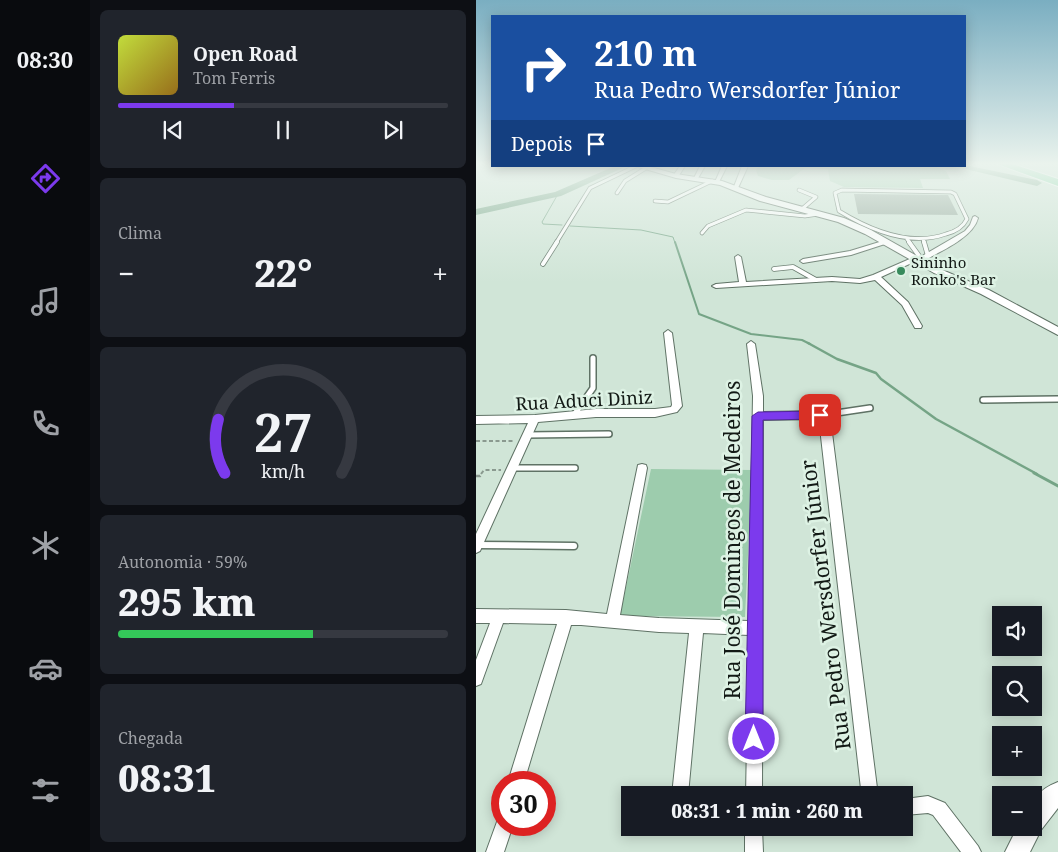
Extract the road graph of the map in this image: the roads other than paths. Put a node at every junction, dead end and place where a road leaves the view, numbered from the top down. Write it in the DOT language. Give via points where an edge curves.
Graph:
graph roads {
  1 [pos="580,203"];
  2 [pos="778,203"];
  3 [pos="809,203"];
  4 [pos="836,203"];
  5 [pos="958,203"];
  6 [pos="802,209"];
  7 [pos="822,214"];
  8 [pos="975,218"];
  9 [pos="702,233"];
  10 [pos="907,239"];
  11 [pos="923,239"];
  12 [pos="886,242"];
  13 [pos="738,257"];
  14 [pos="921,259"];
  15 [pos="802,260"];
  16 [pos="543,264"];
  17 [pos="774,269"];
  18 [pos="876,277"];
  19 [pos="816,280"];
  20 [pos="743,284"];
  21 [pos="716,286"];
  22 [pos="918,326"];
  23 [pos="1058,332"];
  24 [pos="668,333"];
  25 [pos="751,344"];
  26 [pos="593,358"];
  27 [pos="1058,399"];
  28 [pos="983,400"];
  29 [pos="870,408"];
  30 [pos="574,415"];
  31 [pos="823,415"];
  32 [pos="758,416"];
  33 [pos="535,419"];
  34 [pos="476,420"];
  35 [pos="609,434"];
  36 [pos="526,438"];
  37 [pos="575,468"];
  38 [pos="642,468"];
  39 [pos="512,469"];
  40 [pos="476,546"];
  41 [pos="574,546"];
  42 [pos="476,616"];
  43 [pos="499,617"];
  44 [pos="566,618"];
  45 [pos="612,620"];
  46 [pos="697,626"];
  47 [pos="755,628"];
  48 [pos="476,679"];
  49 [pos="519,771"];
  50 [pos="681,786"];
  51 [pos="754,786"];
  52 [pos="869,786"];
  53 [pos="1058,793"];
  54 [pos="913,806"];
  55 [pos="1042,809"];
  56 [pos="500,836"];
  57 [pos="754,836"];
  58 [pos="1026,836"];
  59 [pos="495,852"];
  60 [pos="754,852"];
  61 [pos="972,852"];
  62 [pos="1017,852"];
  1 -- 16 [label="lane"];
  2 -- 6 [label="street"];
  3 -- 6 [label="lane"];
  4 -- 10 [label="lane" via="837,209 843,214"];
  5 -- 11 [label="lane" via="966,222 953,232"];
  6 -- 7 [label="street"];
  7 -- 9 [label="lane" via="805,216 746,210 708,226"];
  7 -- 12 [label="street"];
  8 -- 14 [label="street" via="967,232"];
  10 -- 11 [label="lane"];
  10 -- 14 [label="lane"];
  11 -- 14 [label="lane"];
  12 -- 14 [label="street"];
  12 -- 15 [label="street" via="851,253"];
  13 -- 20 [label="street"];
  14 -- 18 [label="street"];
  14 -- 23 [label="street"];
  17 -- 19 [label="lane" via="793,268"];
  18 -- 19 [label="street" via="855,281"];
  18 -- 22 [label="street" via="905,304"];
  19 -- 20 [label="street"];
  20 -- 21 [label="street"];
  24 -- 30 [label="street, Rua Aduci Diniz" via="674,410"];
  25 -- 32 [label="street, Rua José Domingos de Medeiros"];
  26 -- 30 [label="lane" via="593,388"];
  27 -- 28 [label="lane"];
  29 -- 31 [label="lane"];
  30 -- 33 [label="street, Rua Aduci Diniz"];
  31 -- 32 [label="street"];
  31 -- 52 [label="street, Rua Pedro Wersdorfer Júnior"];
  32 -- 47 [label="street, Rua José Domingos de Medeiros"];
  33 -- 34 [label="street, Rua Aduci Diniz"];
  33 -- 36 [label="street"];
  35 -- 36 [label="lane"];
  36 -- 39 [label="street"];
  37 -- 39 [label="lane"];
  38 -- 45 [label="street"];
  39 -- 40 [label="street"];
  40 -- 41 [label="lane"];
  42 -- 43 [label="street"];
  43 -- 44 [label="street"];
  43 -- 48 [label="street"];
  44 -- 45 [label="street"];
  44 -- 49 [label="street"];
  45 -- 46 [label="street"];
  46 -- 47 [label="street"];
  46 -- 50 [label="street"];
  47 -- 51 [label="street, Rua José Domingos de Medeiros"];
  53 -- 55 [label="street"];
  54 -- 61 [label="street" via="928,804 939,809"];
  56 -- 59 [label="street"];
  57 -- 60 [label="street"];
  58 -- 62 [label="street"];
}
